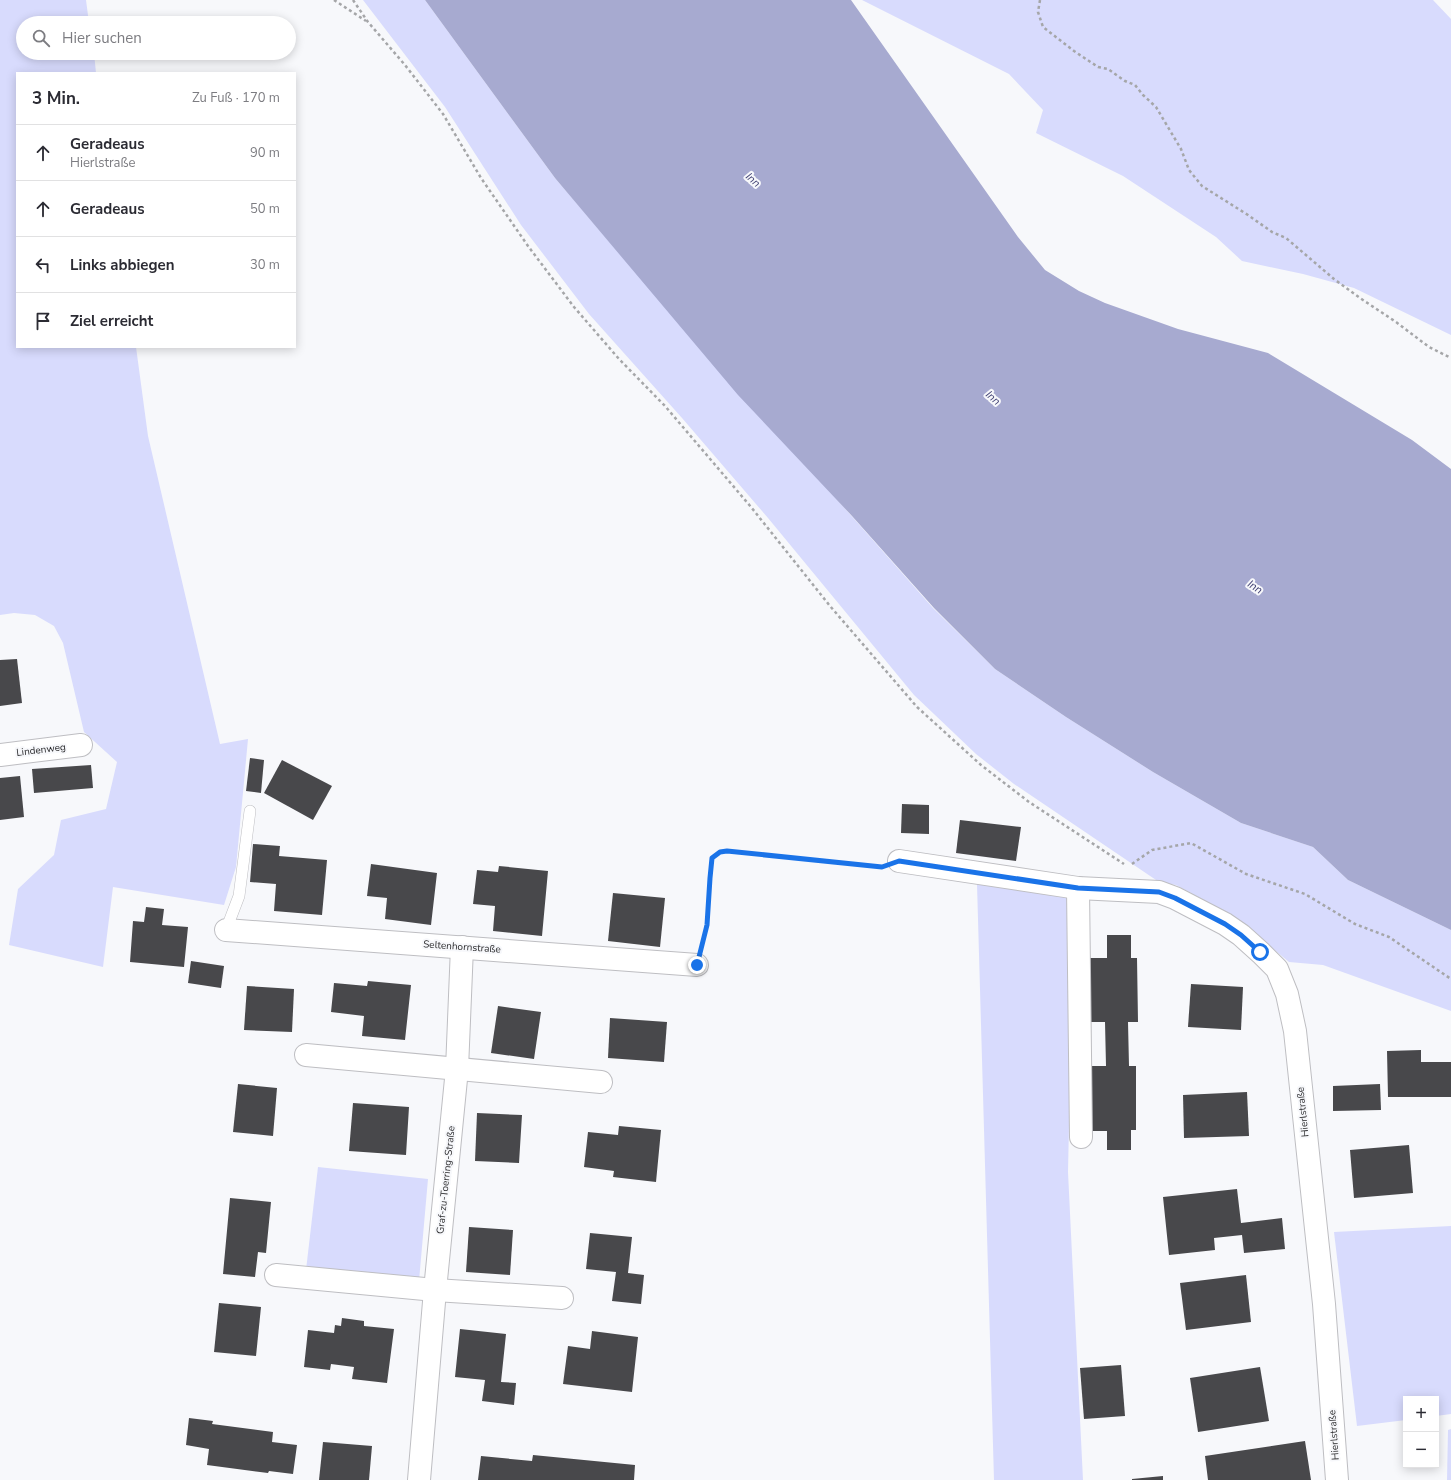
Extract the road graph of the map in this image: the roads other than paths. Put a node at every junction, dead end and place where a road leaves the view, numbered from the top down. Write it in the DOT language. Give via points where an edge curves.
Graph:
graph roads {
  1 [pos="81,745"];
  2 [pos="0,755"];
  3 [pos="250,811"];
  4 [pos="899,861"];
  5 [pos="1078,888"];
  6 [pos="226,930"];
  7 [pos="462,947"];
  8 [pos="697,965"];
  9 [pos="306,1055"];
  10 [pos="457,1070"];
  11 [pos="600,1082"];
  12 [pos="1081,1137"];
  13 [pos="276,1275"];
  14 [pos="435,1290"];
  15 [pos="562,1298"];
  16 [pos="419,1480"];
  17 [pos="1337,1480"];
  1 -- 2 [label="street, Lindenweg"];
  3 -- 6 [label="lane" via="239,896"];
  4 -- 5 [label="street, Hierlstraße"];
  5 -- 12 [label="street"];
  5 -- 17 [label="street, Hierlstraße" via="1159,892 1175,898 1230,928 1277,969 1287,994 1295,1031 1324,1304"];
  6 -- 7 [label="street, Seltenhornstraße"];
  7 -- 8 [label="street, Seltenhornstraße"];
  7 -- 10 [label="street, Graf-zu-Toerring-Straße"];
  9 -- 10 [label="street"];
  10 -- 11 [label="street"];
  10 -- 14 [label="street, Graf-zu-Toerring-Straße"];
  13 -- 14 [label="street"];
  14 -- 15 [label="street"];
  14 -- 16 [label="street, Graf-zu-Toerring-Straße"];
}
